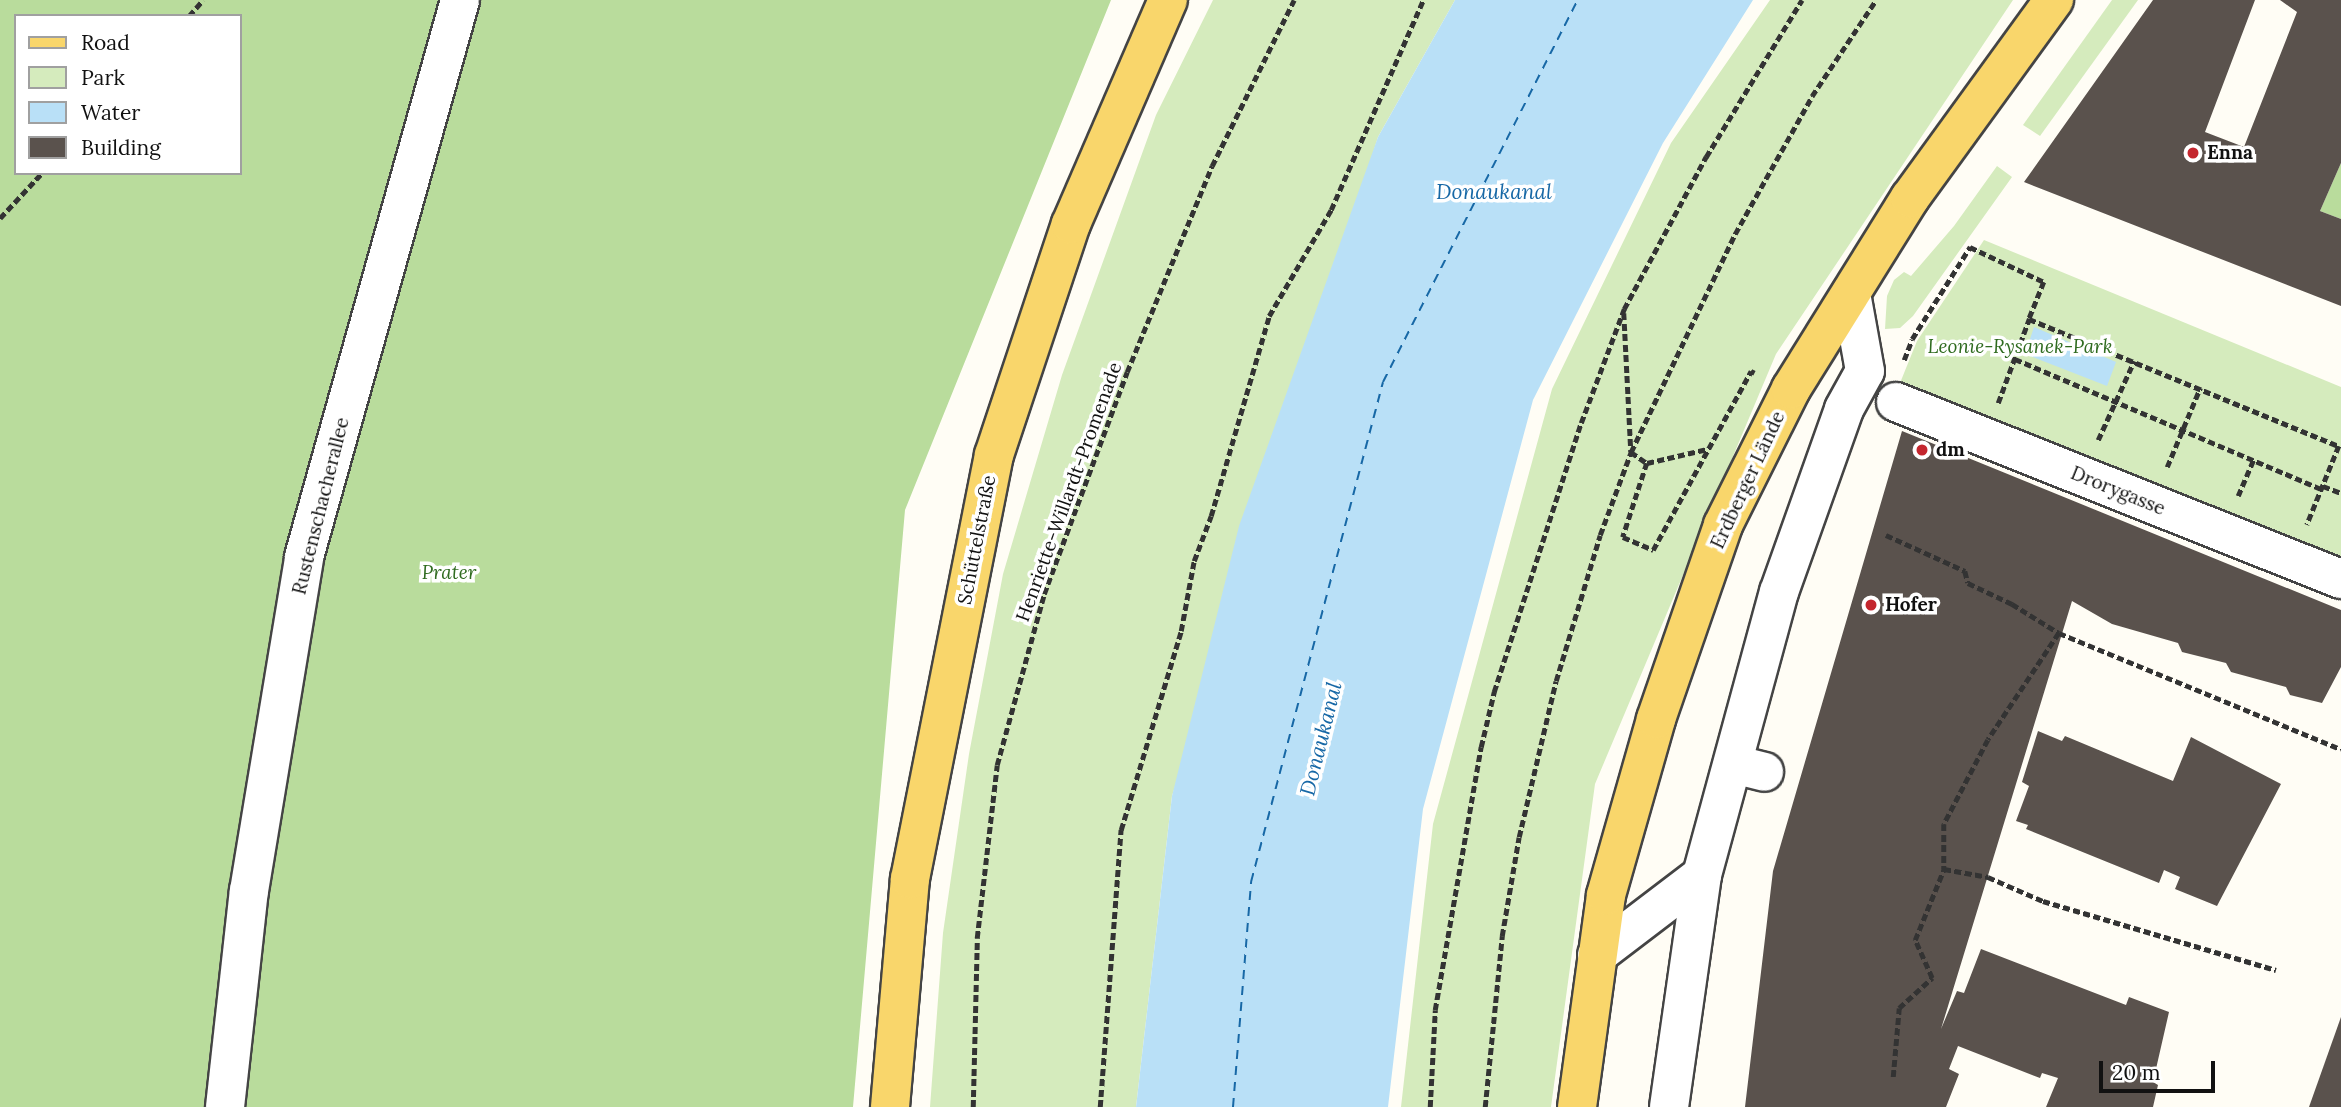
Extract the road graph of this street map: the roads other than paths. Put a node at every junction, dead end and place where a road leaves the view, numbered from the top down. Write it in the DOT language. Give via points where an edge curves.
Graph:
graph roads {
  1 [pos="460,0"];
  2 [pos="1168,0"];
  3 [pos="2054,0"];
  4 [pos="1851,293"];
  5 [pos="1896,402"];
  6 [pos="2341,579"];
  7 [pos="1702,875"];
  8 [pos="1597,955"];
  9 [pos="225,1107"];
  10 [pos="890,1107"];
  11 [pos="1577,1107"];
  12 [pos="1669,1107"];
  1 -- 9 [label="street, Rustenschacherallee" via="304,557 248,891"];
  2 -- 10 [label="main road, Schüttelstraße" via="1071,225 994,455 910,879"];
  3 -- 4 [label="main road, Erdberger Lände" via="1910,198"];
  4 -- 7 [label="street" via="1865,371 1844,409 1779,592 1748,768"];
  4 -- 8 [label="main road, Erdberger Lände" via="1791,389 1723,525 1656,719 1606,895"];
  5 -- 6 [label="street, Drorygasse"];
  7 -- 8 [label="street"];
  7 -- 12 [label="street"];
  8 -- 11 [label="main road, Erdberger Lände"];
}
